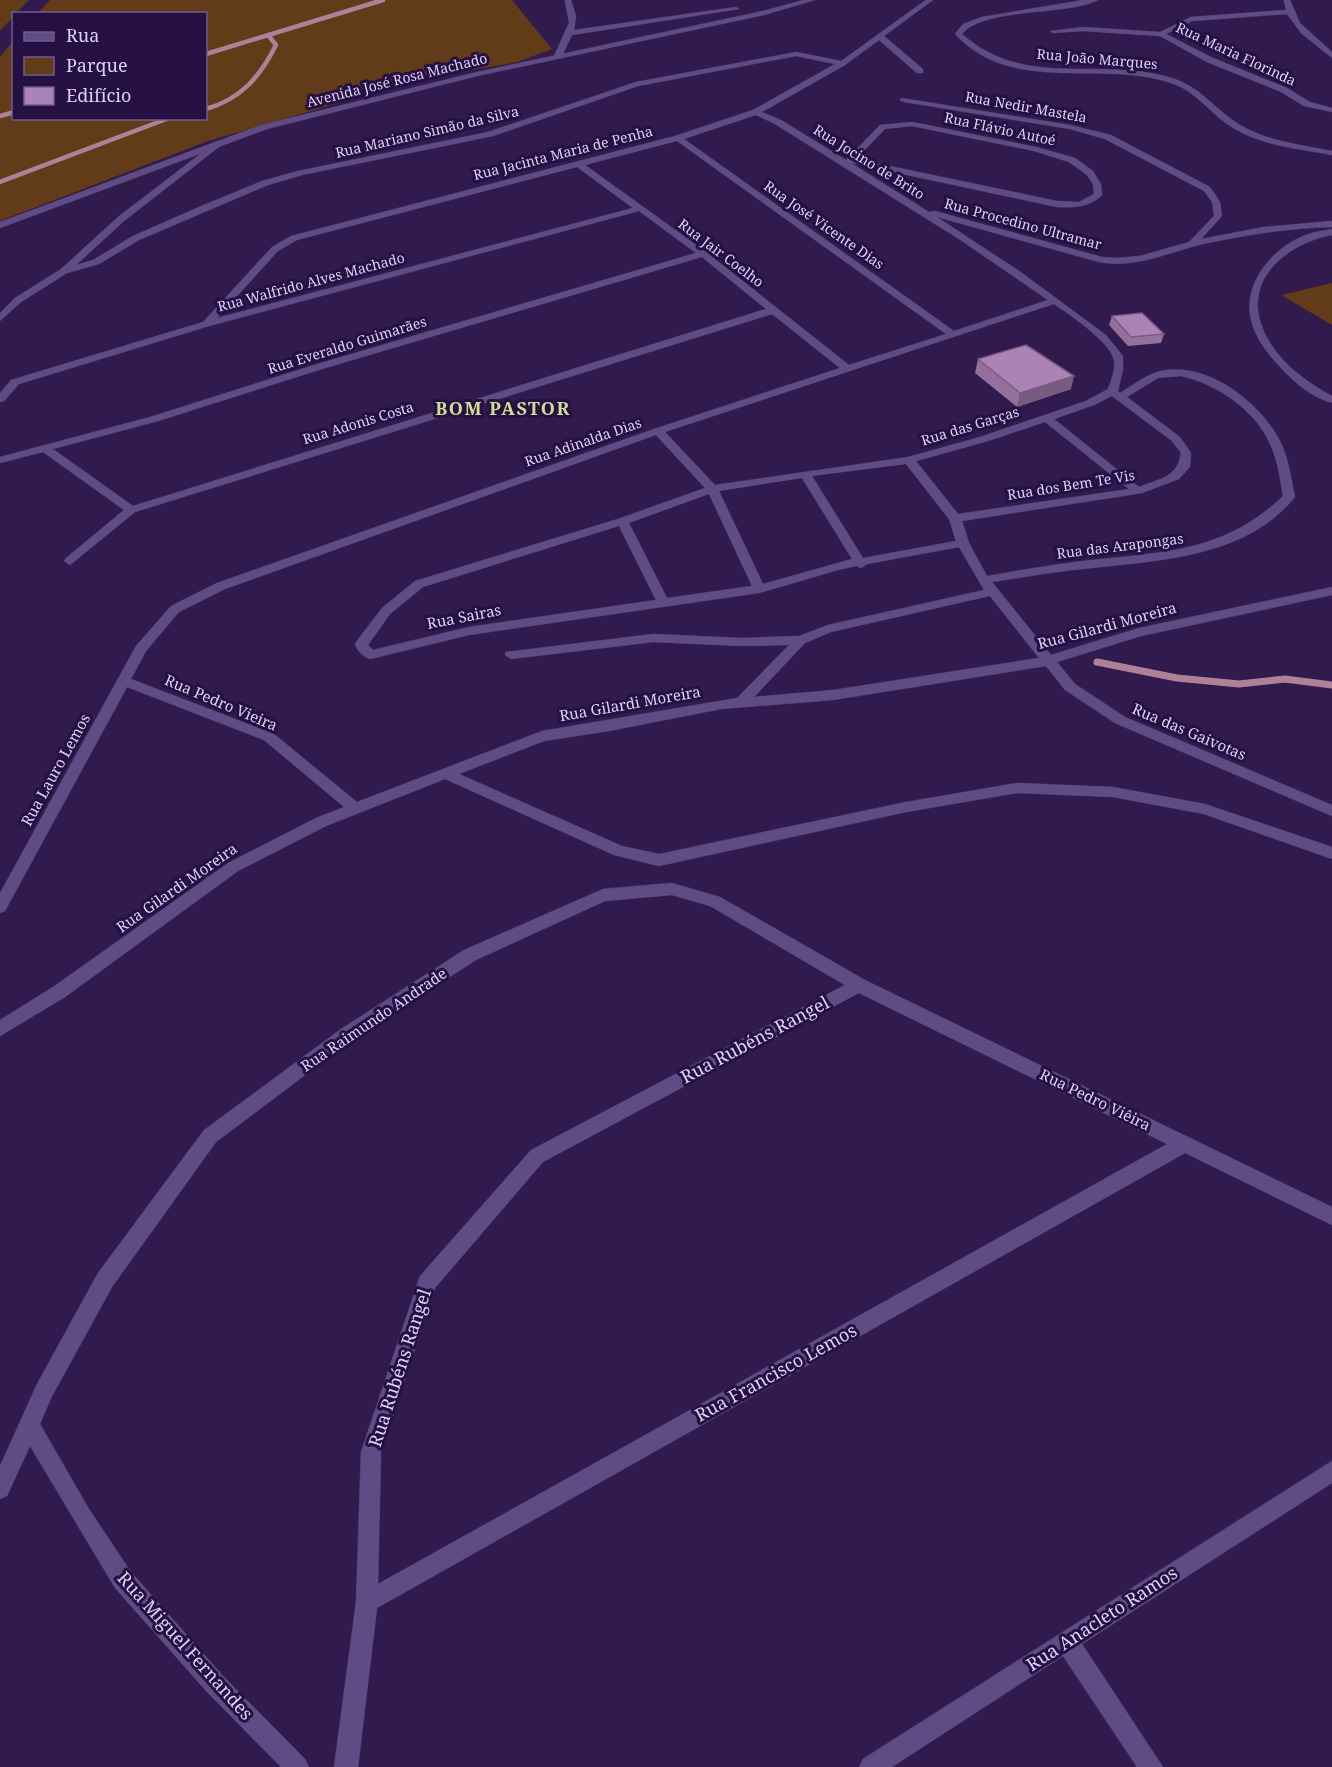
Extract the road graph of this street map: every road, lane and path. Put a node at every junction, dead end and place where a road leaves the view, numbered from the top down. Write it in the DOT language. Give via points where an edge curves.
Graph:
graph roads {
  1 [pos="568,0"];
  2 [pos="812,0"];
  3 [pos="930,0"];
  4 [pos="1095,0"];
  5 [pos="1287,0"];
  6 [pos="736,9"];
  7 [pos="1287,12"];
  8 [pos="1302,30"];
  9 [pos="1053,31"];
  10 [pos="570,33"];
  11 [pos="1161,34"];
  12 [pos="880,37"];
  13 [pos="1332,44"];
  14 [pos="558,56"];
  15 [pos="1332,56"];
  16 [pos="842,63"];
  17 [pos="920,71"];
  18 [pos="904,100"];
  19 [pos="1332,110"];
  20 [pos="756,112"];
  21 [pos="678,138"];
  22 [pos="219,143"];
  23 [pos="1332,153"];
  24 [pos="848,161"];
  25 [pos="577,164"];
  26 [pos="638,209"];
  27 [pos="920,209"];
  28 [pos="1332,224"];
  29 [pos="0,225"];
  30 [pos="1332,232"];
  31 [pos="1193,243"];
  32 [pos="703,254"];
  33 [pos="64,271"];
  34 [pos="1055,301"];
  35 [pos="774,310"];
  36 [pos="0,318"];
  37 [pos="206,324"];
  38 [pos="954,335"];
  39 [pos="846,368"];
  40 [pos="1118,394"];
  41 [pos="0,399"];
  42 [pos="1332,400"];
  43 [pos="1045,417"];
  44 [pos="658,431"];
  45 [pos="44,448"];
  46 [pos="0,460"];
  47 [pos="909,460"];
  48 [pos="805,474"];
  49 [pos="712,489"];
  50 [pos="1138,490"];
  51 [pos="131,510"];
  52 [pos="955,518"];
  53 [pos="622,521"];
  54 [pos="963,543"];
  55 [pos="70,561"];
  56 [pos="861,564"];
  57 [pos="983,580"];
  58 [pos="759,589"];
  59 [pos="1332,591"];
  60 [pos="992,592"];
  61 [pos="664,604"];
  62 [pos="801,640"];
  63 [pos="141,649"];
  64 [pos="511,655"];
  65 [pos="1047,661"];
  66 [pos="124,681"];
  67 [pos="741,702"];
  68 [pos="447,774"];
  69 [pos="356,809"];
  70 [pos="1332,811"];
  71 [pos="1332,853"];
  72 [pos="0,906"];
  73 [pos="859,985"];
  74 [pos="0,1029"];
  75 [pos="1184,1144"];
  76 [pos="1332,1216"];
  77 [pos="29,1425"];
  78 [pos="1332,1471"];
  79 [pos="0,1489"];
  80 [pos="367,1602"];
  81 [pos="1066,1642"];
  82 [pos="297,1767"];
  83 [pos="346,1767"];
  84 [pos="871,1767"];
  85 [pos="1151,1767"];
  1 -- 10 [label="street" via="574,11"];
  2 -- 14 [label="street, Avenida José Rosa Machado"];
  3 -- 12 [label="street, Rua Jacinta Maria de Penha"];
  4 -- 23 [label="street, Rua João Marques" via="984,18 965,25 958,34 969,48 1006,63 1064,72 1145,74 1170,80 1194,90 1240,128"];
  5 -- 7 [label="street"];
  6 -- 10 [label="street"];
  7 -- 8 [label="street"];
  7 -- 11 [label="street" via="1191,19"];
  8 -- 13 [label="street"];
  8 -- 15 [label="street"];
  9 -- 11 [label="street, Rua Maria Florinda"];
  10 -- 14 [label="street"];
  11 -- 19 [label="street, Rua Maria Florinda" via="1307,104"];
  12 -- 16 [label="street, Rua Jacinta Maria de Penha"];
  12 -- 17 [label="street"];
  14 -- 22 [label="street, Avenida José Rosa Machado" via="333,108"];
  16 -- 20 [label="street, Rua Jacinta Maria de Penha"];
  16 -- 33 [label="street, Rua Mariano Simão da Silva" via="796,54 636,84 490,134 301,173 266,183 136,238 96,262"];
  18 -- 31 [label="street, Rua Nedir Mastela" via="1070,127 1134,149 1207,189 1216,202 1218,216"];
  20 -- 21 [label="street, Rua Jacinta Maria de Penha"];
  20 -- 24 [label="street, Rua Jocino de Brito"];
  21 -- 25 [label="street, Rua Jacinta Maria de Penha"];
  21 -- 38 [label="street, Rua José Vicente Dias"];
  22 -- 29 [label="street, Avenida José Rosa Machado"];
  22 -- 33 [label="street" via="121,219"];
  24 -- 24 [label="street, Rua Flávio Autoé" via="1057,204 1075,206 1098,195 1090,173 1072,160 912,124 883,127"];
  24 -- 27 [label="street, Rua Jocino de Brito"];
  25 -- 26 [label="street, Rua Jair Coelho"];
  25 -- 37 [label="street, Rua Jacinta Maria de Penha" via="294,238 275,249"];
  26 -- 32 [label="street, Rua Jair Coelho"];
  26 -- 37 [label="street, Rua Walfrido Alves Machado"];
  27 -- 31 [label="street, Rua Procedino Ultramar" via="1102,260 1147,259"];
  27 -- 34 [label="street, Rua Jocino de Brito"];
  28 -- 31 [label="street, Rua Procedino Ultramar"];
  30 -- 42 [label="street" via="1302,239 1279,252 1263,271 1254,292 1256,323 1270,348 1302,382"];
  32 -- 35 [label="street, Rua Jair Coelho"];
  32 -- 45 [label="street, Rua Everaldo Guimarães" via="329,363 154,419"];
  33 -- 36 [label="street" via="18,300"];
  34 -- 38 [label="street, Rua Adinalda Dias"];
  34 -- 40 [label="street" via="1108,342 1118,355"];
  35 -- 39 [label="street, Rua Jair Coelho"];
  35 -- 51 [label="street, Rua Adonis Costa"];
  37 -- 41 [label="street, Rua Walfrido Alves Machado" via="15,382"];
  38 -- 39 [label="street, Rua Adinalda Dias"];
  39 -- 44 [label="street, Rua Adinalda Dias"];
  40 -- 43 [label="street, Rua das Garças"];
  40 -- 50 [label="street, Rua dos Bem Te Vis" via="1176,439 1186,453 1184,467 1176,477"];
  40 -- 57 [label="street, Rua das Arapongas" via="1167,372 1181,372 1215,383 1265,424 1275,441 1289,497 1275,513 1248,532 1195,552"];
  43 -- 47 [label="street, Rua das Garças"];
  43 -- 50 [label="street"];
  44 -- 49 [label="street"];
  44 -- 63 [label="street, Rua Adinalda Dias" via="221,586 175,609"];
  45 -- 46 [label="street, Rua Everaldo Guimarães"];
  45 -- 51 [label="street"];
  47 -- 48 [label="street, Rua das Garças"];
  47 -- 52 [label="street"];
  48 -- 49 [label="street, Rua das Garças"];
  48 -- 56 [label="street"];
  49 -- 53 [label="street, Rua Sairas"];
  49 -- 58 [label="street"];
  50 -- 52 [label="street, Rua dos Bem Te Vis"];
  51 -- 55 [label="street, Rua Adonis Costa"];
  52 -- 54 [label="street"];
  53 -- 61 [label="street"];
  53 -- 61 [label="street, Rua Sairas" via="418,584 386,611 361,645 370,655 470,631"];
  54 -- 56 [label="street, Rua Sairas"];
  54 -- 57 [label="street"];
  56 -- 58 [label="street, Rua Sairas" via="837,566"];
  57 -- 60 [label="street"];
  58 -- 61 [label="street, Rua Sairas"];
  59 -- 65 [label="street, Rua Gilardi Moreira" via="1139,632"];
  60 -- 62 [label="street" via="828,629"];
  60 -- 65 [label="street"];
  62 -- 64 [label="street" via="653,638"];
  62 -- 67 [label="street"];
  63 -- 66 [label="street, Rua Lauro Lemos"];
  65 -- 67 [label="street, Rua Gilardi Moreira" via="833,694"];
  65 -- 70 [label="street, Rua das Gaivotas" via="1070,687 1120,720"];
  66 -- 69 [label="street, Rua Pedro Vieira" via="269,737"];
  66 -- 72 [label="street, Rua Lauro Lemos"];
  67 -- 68 [label="street, Rua Gilardi Moreira" via="543,736"];
  68 -- 69 [label="street, Rua Gilardi Moreira"];
  68 -- 71 [label="street" via="619,851 659,860 906,807 1017,788 1113,792 1205,809"];
  69 -- 74 [label="street, Rua Gilardi Moreira" via="321,822 233,867 59,992"];
  73 -- 75 [label="street, Rua Pedro Viêira"];
  73 -- 77 [label="street, Rua Raimundo Andrade" via="715,901 672,889 603,895 470,955 347,1035 210,1136 105,1280"];
  73 -- 80 [label="street, Rua Rubéns Rangel" via="537,1156 427,1282 371,1452"];
  75 -- 76 [label="street, Rua Pedro Viêira"];
  75 -- 80 [label="street, Rua Francisco Lemos"];
  77 -- 79 [label="street, Rua Raimundo Andrade"];
  77 -- 82 [label="street, Rua Miguel Fernandes" via="123,1580 216,1685"];
  78 -- 81 [label="street, Rua Anacleto Ramos"];
  80 -- 83 [label="street, Rua Rubéns Rangel"];
  81 -- 84 [label="street, Rua Anacleto Ramos"];
  81 -- 85 [label="street"];
}
